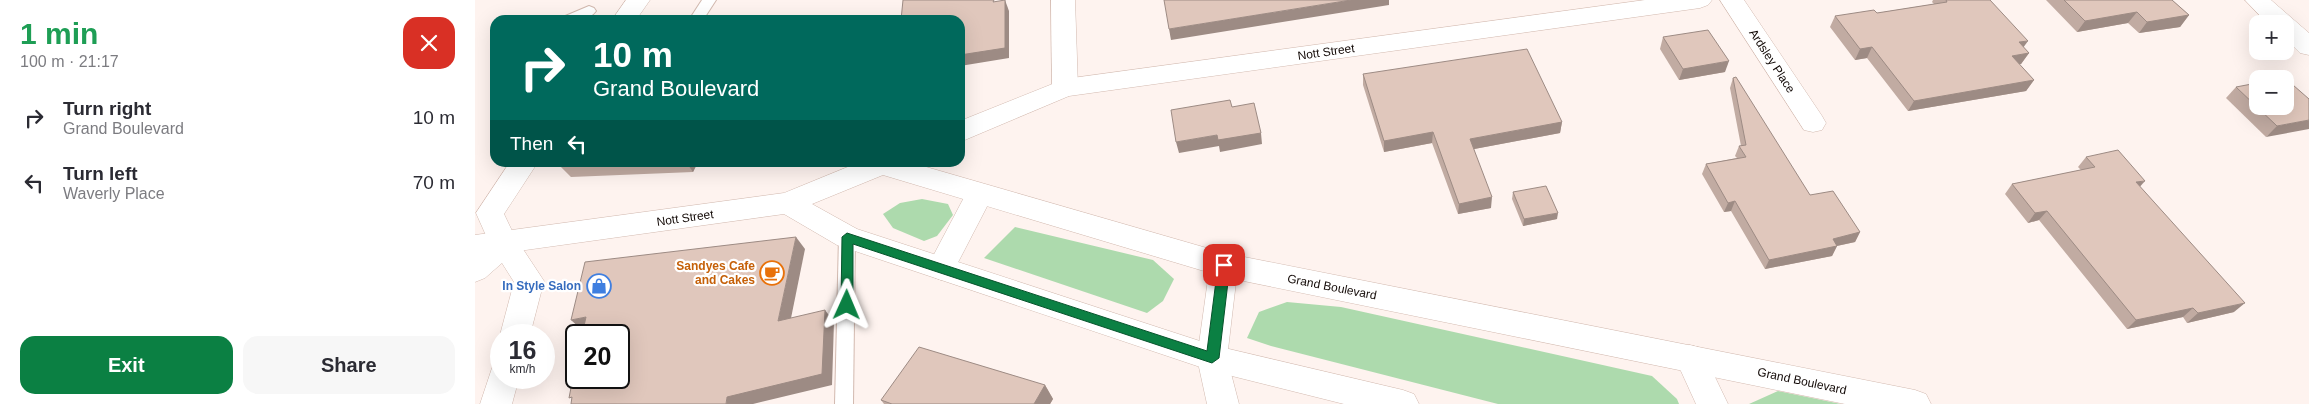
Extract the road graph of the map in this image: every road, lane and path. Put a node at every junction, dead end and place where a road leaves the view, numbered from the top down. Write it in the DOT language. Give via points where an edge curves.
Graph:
graph roads {
  1 [pos="638,0"];
  2 [pos="709,0"];
  3 [pos="1063,0"];
  4 [pos="1700,0"];
  5 [pos="1732,0"];
  6 [pos="2257,0"];
  7 [pos="589,11"];
  8 [pos="580,15"];
  9 [pos="628,15"];
  10 [pos="700,15"];
  11 [pos="2274,15"];
  12 [pos="2294,33"];
  13 [pos="2309,47"];
  14 [pos="1065,88"];
  15 [pos="1813,123"];
  16 [pos="965,130"];
  17 [pos="522,167"];
  18 [pos="878,167"];
  19 [pos="895,167"];
  20 [pos="979,195"];
  21 [pos="787,203"];
  22 [pos="847,237"];
  23 [pos="504,243"];
  24 [pos="475,246"];
  25 [pos="1224,265"];
  26 [pos="941,268"];
  27 [pos="475,270"];
  28 [pos="518,324"];
  29 [pos="1212,358"];
  30 [pos="1690,358"];
  31 [pos="500,389"];
  32 [pos="496,404"];
  33 [pos="844,404"];
  34 [pos="1223,404"];
  35 [pos="1403,404"];
  36 [pos="1712,404"];
  37 [pos="1915,404"];
  1 -- 9 [label="street"];
  2 -- 10 [label="lane"];
  3 -- 14 [label="street"];
  4 -- 14 [label="street, Nott Street"];
  5 -- 15 [label="street, Ardsley Place"];
  6 -- 11 [label="street"];
  7 -- 8 [label="lane"];
  12 -- 13 [label="street"];
  14 -- 16 [label="street, Nott Street"];
  17 -- 23 [label="street" via="490,213"];
  18 -- 21 [label="street, Nott Street"];
  19 -- 20 [label="street, Grand Boulevard"];
  20 -- 25 [label="street, Grand Boulevard"];
  20 -- 26 [label="street"];
  21 -- 22 [label="street"];
  21 -- 23 [label="street, Nott Street"];
  22 -- 26 [label="street"];
  22 -- 33 [label="lane"];
  23 -- 24 [label="street, Nott Street"];
  23 -- 27 [label="street"];
  23 -- 28 [label="street" via="529,281"];
  25 -- 29 [label="street"];
  25 -- 30 [label="street, Grand Boulevard"];
  26 -- 29 [label="street"];
  29 -- 34 [label="street"];
  29 -- 35 [label="street"];
  30 -- 36 [label="street"];
  30 -- 37 [label="street, Grand Boulevard"];
  31 -- 32 [label="street"];
}
